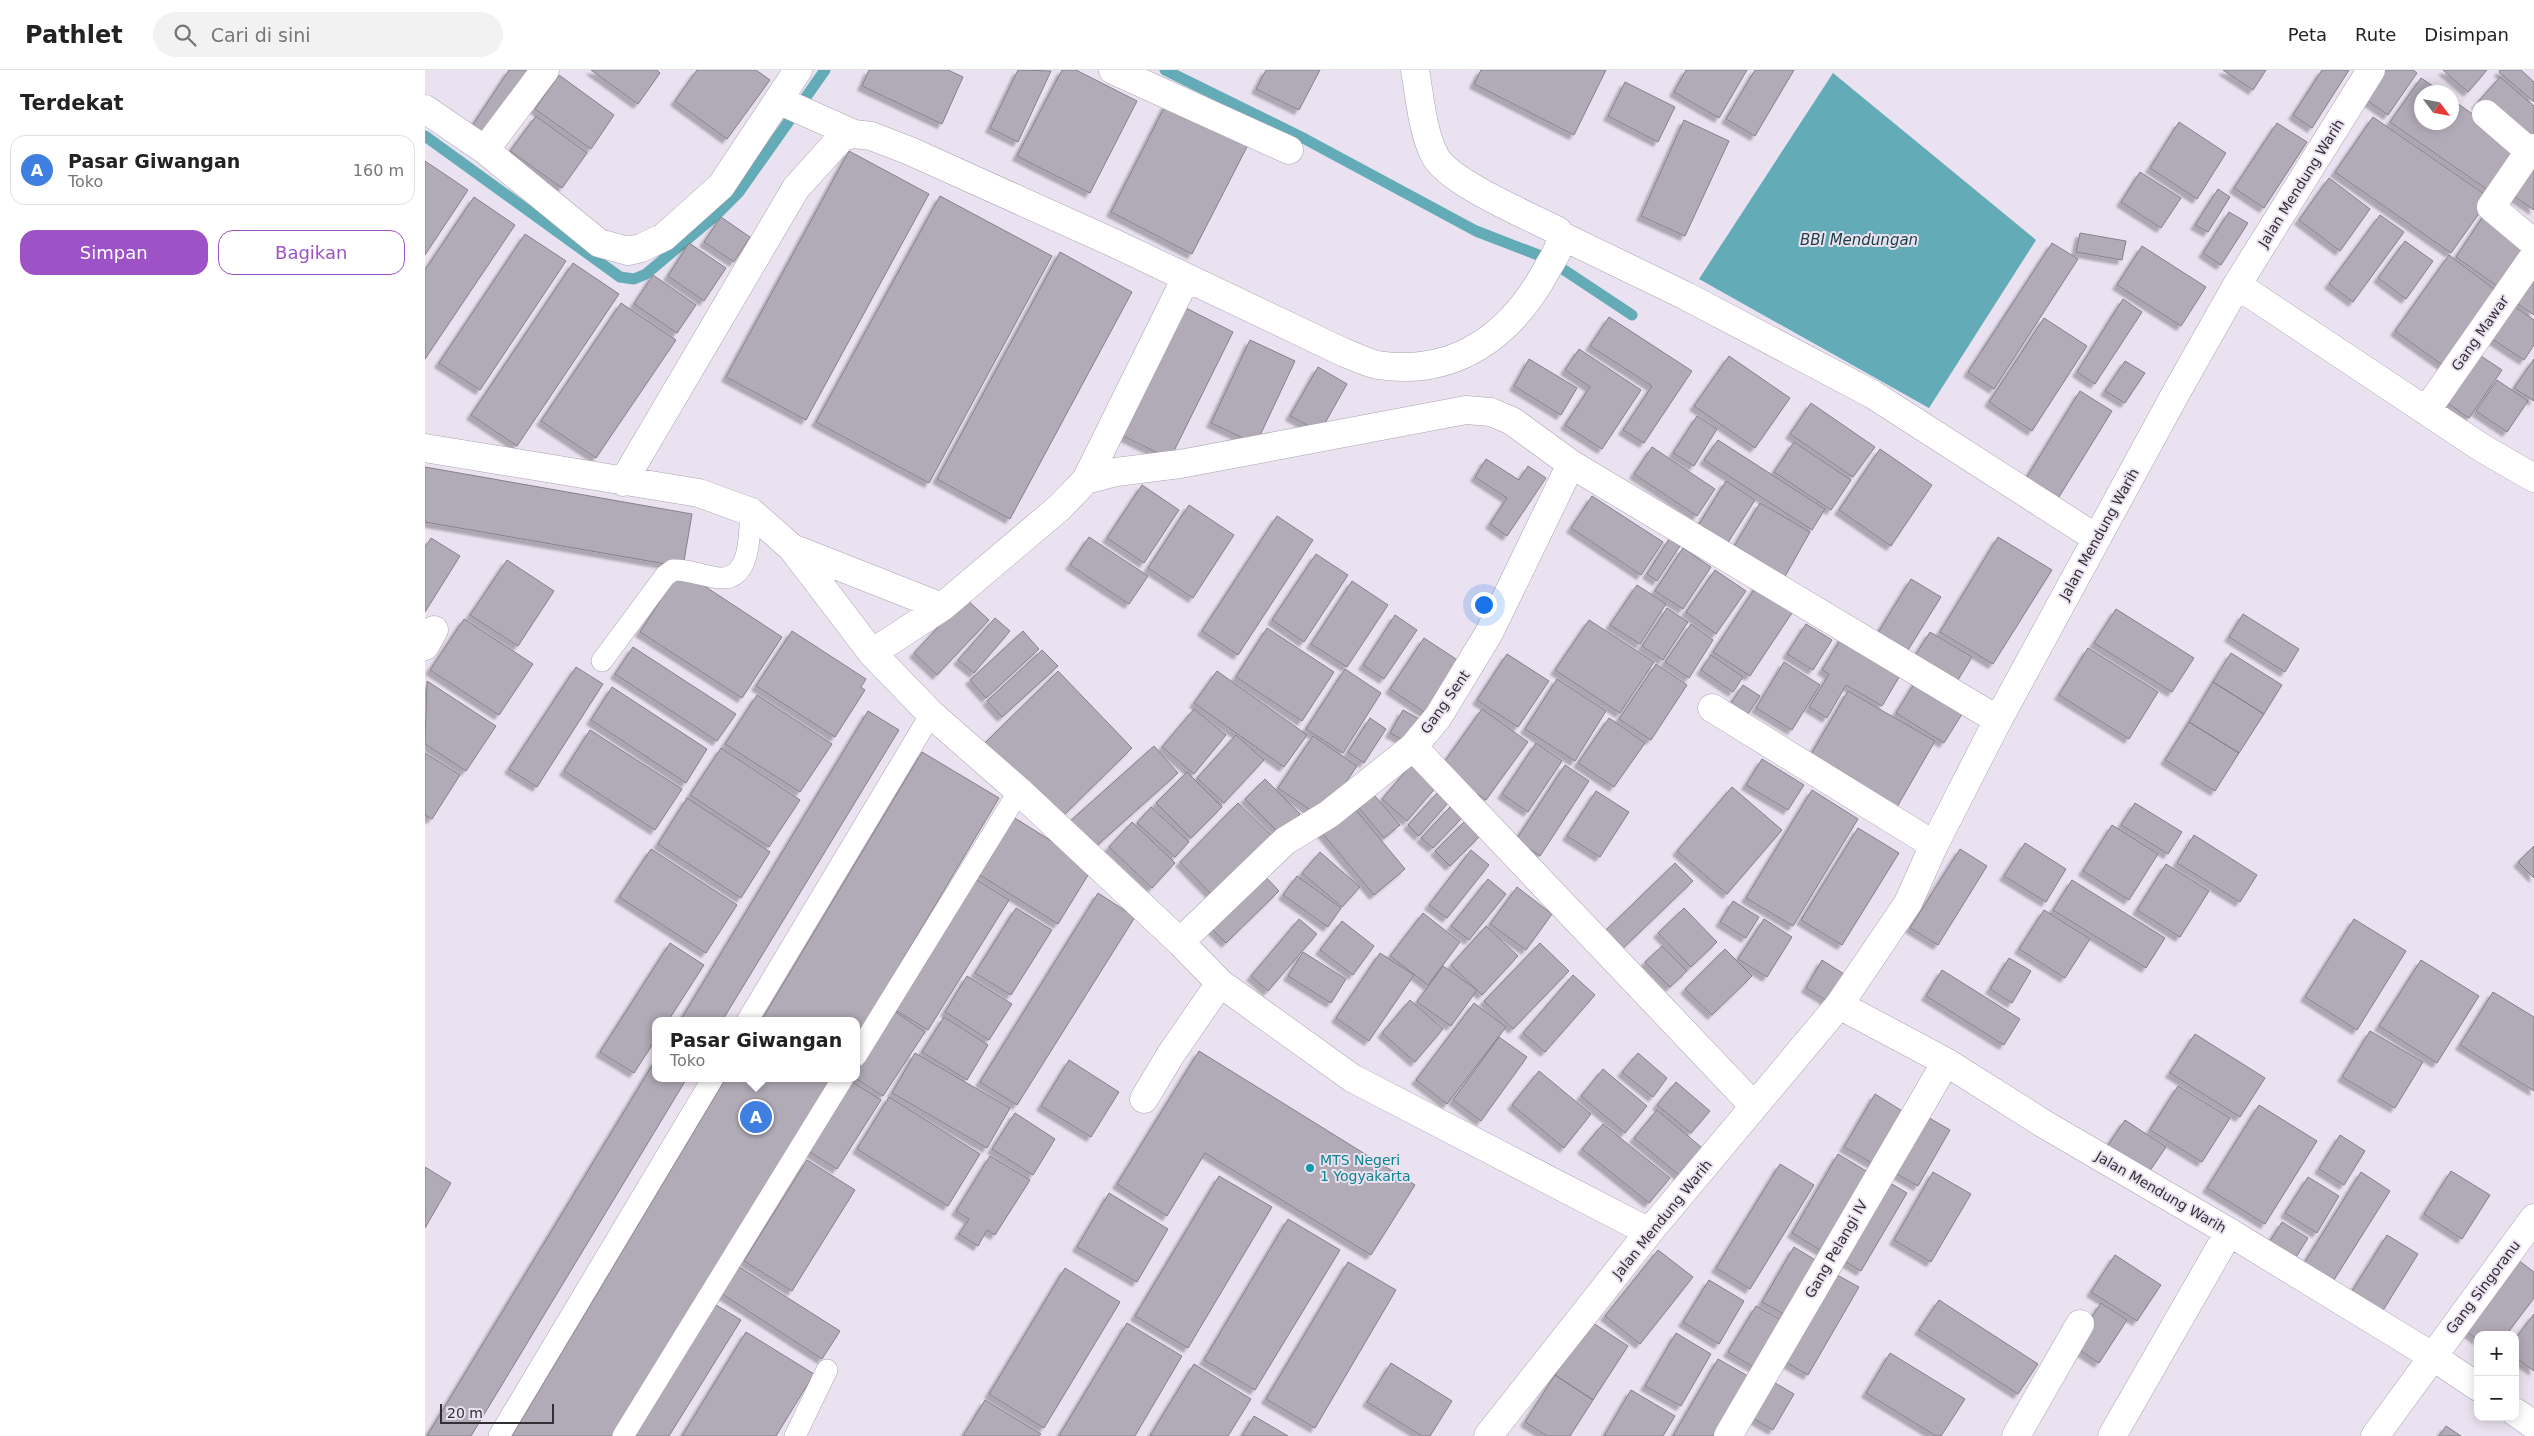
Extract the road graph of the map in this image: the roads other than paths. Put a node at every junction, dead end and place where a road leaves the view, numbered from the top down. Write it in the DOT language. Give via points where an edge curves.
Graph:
graph roads {
  1 [pos="545,70"];
  2 [pos="798,70"];
  3 [pos="1113,70"];
  4 [pos="1415,70"];
  5 [pos="2371,70"];
  6 [pos="793,108"];
  7 [pos="425,109"];
  8 [pos="2487,114"];
  9 [pos="854,134"];
  10 [pos="485,150"];
  11 [pos="1289,150"];
  12 [pos="2532,150"];
  13 [pos="1559,243"];
  14 [pos="2534,243"];
  15 [pos="2534,256"];
  16 [pos="1186,278"];
  17 [pos="2237,285"];
  18 [pos="2426,411"];
  19 [pos="425,448"];
  20 [pos="1571,464"];
  21 [pos="2534,478"];
  22 [pos="1086,480"];
  23 [pos="623,482"];
  24 [pos="751,512"];
  25 [pos="2096,538"];
  26 [pos="792,548"];
  27 [pos="942,607"];
  28 [pos="872,654"];
  29 [pos="602,661"];
  30 [pos="1712,708"];
  31 [pos="931,714"];
  32 [pos="1998,720"];
  33 [pos="1413,746"];
  34 [pos="1019,791"];
  35 [pos="1935,844"];
  36 [pos="1180,942"];
  37 [pos="1220,984"];
  38 [pos="1839,1005"];
  39 [pos="749,1017"];
  40 [pos="860,1049"];
  41 [pos="1946,1062"];
  42 [pos="711,1082"];
  43 [pos="841,1082"];
  44 [pos="1144,1099"];
  45 [pos="1754,1106"];
  46 [pos="2534,1218"];
  47 [pos="1649,1232"];
  48 [pos="2229,1232"];
  49 [pos="2080,1324"];
  50 [pos="2432,1356"];
  51 [pos="827,1370"];
  52 [pos="2474,1384"];
  53 [pos="2519,1415"];
  54 [pos="2534,1425"];
  55 [pos="499,1436"];
  56 [pos="623,1436"];
  57 [pos="795,1436"];
  58 [pos="1488,1436"];
  59 [pos="1728,1436"];
  60 [pos="2016,1436"];
  61 [pos="2112,1436"];
  62 [pos="2375,1436"];
  1 -- 10 [label="street"];
  2 -- 6 [label="street"];
  3 -- 11 [label="street"];
  4 -- 13 [label="street" via="1435,157 1455,177 1558,231"];
  5 -- 17 [label="street, Jalan Mendung Warih"];
  6 -- 9 [label="street"];
  6 -- 10 [label="street" via="721,186 664,236 628,251 599,243"];
  7 -- 10 [label="street"];
  8 -- 12 [label="street"];
  9 -- 16 [label="street" via="871,136 910,151"];
  9 -- 23 [label="street" via="843,137 796,188"];
  12 -- 14 [label="street" via="2491,207"];
  13 -- 16 [label="street" via="1540,282 1509,324 1478,348 1461,356 1405,367 1376,365 1345,353"];
  13 -- 25 [label="street" via="1686,296 1872,394"];
  15 -- 18 [label="street, Gang Mawar"];
  16 -- 22 [label="street"];
  17 -- 18 [label="street"];
  17 -- 25 [label="street, Jalan Mendung Warih"];
  18 -- 21 [label="street"];
  19 -- 23 [label="street"];
  20 -- 22 [label="street" via="1511,421 1491,412 1466,410"];
  20 -- 32 [label="street"];
  20 -- 33 [label="street, Gang Sent" via="1489,633 1438,717"];
  22 -- 27 [label="street" via="1060,507"];
  23 -- 24 [label="street" via="699,493"];
  24 -- 26 [label="street"];
  24 -- 29 [label="lane" via="747,549 740,569 733,576 723,578 673,570"];
  25 -- 32 [label="street, Jalan Mendung Warih"];
  26 -- 27 [label="street"];
  26 -- 28 [label="street"];
  27 -- 28 [label="street"];
  28 -- 31 [label="street"];
  30 -- 35 [label="street"];
  31 -- 34 [label="street"];
  31 -- 39 [label="lane"];
  32 -- 35 [label="street, Jalan Mendung Warih"];
  33 -- 36 [label="street, Gang Sent" via="1329,814 1285,841"];
  33 -- 45 [label="street"];
  34 -- 36 [label="street"];
  34 -- 40 [label="lane"];
  35 -- 38 [label="street, Jalan Mendung Warih" via="1908,903"];
  36 -- 37 [label="street"];
  37 -- 44 [label="street"];
  37 -- 47 [label="street" via="1352,1078"];
  38 -- 41 [label="street, Jalan Mendung Warih"];
  38 -- 45 [label="street, Jalan Mendung Warih"];
  41 -- 48 [label="street, Jalan Mendung Warih" via="2044,1124"];
  41 -- 59 [label="street, Gang Pelangi IV"];
  42 -- 55 [label="lane"];
  43 -- 56 [label="lane"];
  45 -- 47 [label="street, Jalan Mendung Warih"];
  46 -- 50 [label="street, Gang Singoranu"];
  47 -- 58 [label="street, Jalan Mendung Warih"];
  48 -- 50 [label="street, Jalan Mendung Warih"];
  48 -- 61 [label="street"];
  49 -- 60 [label="street"];
  50 -- 52 [label="street, Jalan Mendung Warih"];
  50 -- 62 [label="street, Gang Singoranu"];
  51 -- 57 [label="lane"];
  53 -- 54 [label="street"];
}
